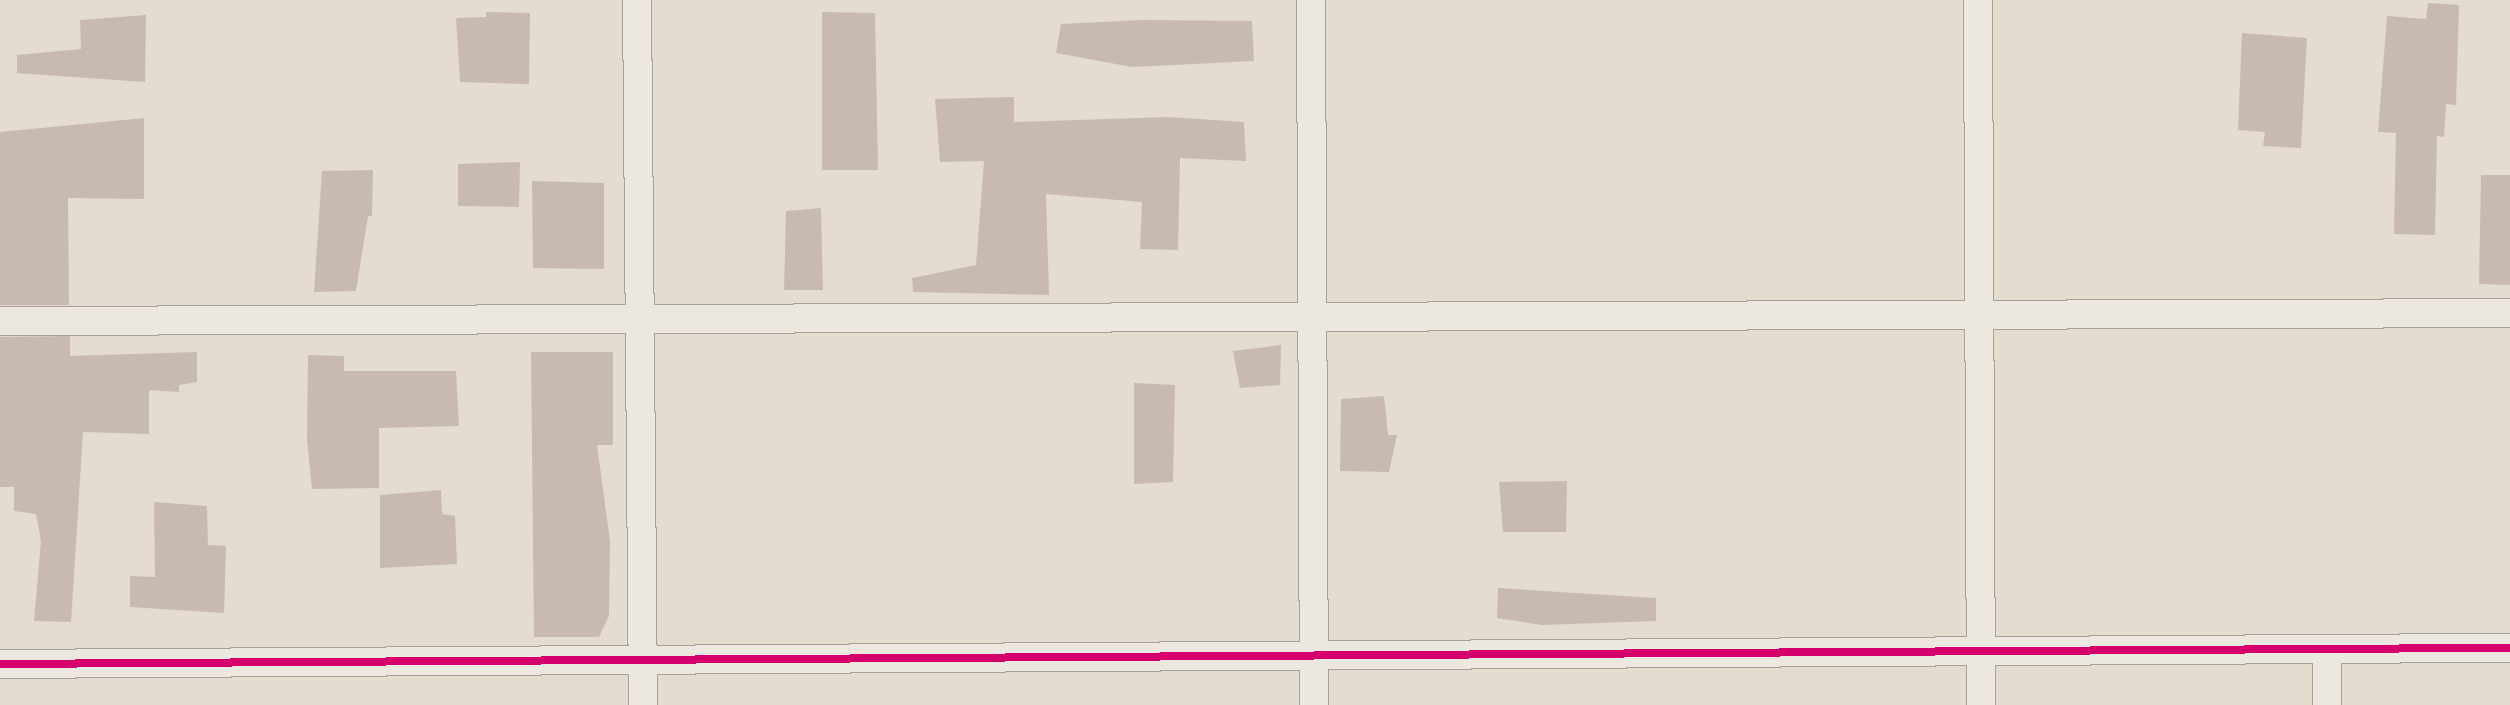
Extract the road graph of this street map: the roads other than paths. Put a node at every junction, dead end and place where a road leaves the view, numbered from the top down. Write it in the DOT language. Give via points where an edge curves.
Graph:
graph roads {
  1 [pos="637,0"];
  2 [pos="1311,0"];
  3 [pos="1978,0"];
  4 [pos="2510,314"];
  5 [pos="1978,315"];
  6 [pos="1312,318"];
  7 [pos="638,320"];
  8 [pos="0,321"];
  9 [pos="2510,648"];
  10 [pos="2327,649"];
  11 [pos="1980,652"];
  12 [pos="1313,656"];
  13 [pos="642,660"];
  14 [pos="0,664"];
  15 [pos="642,705"];
  16 [pos="1314,705"];
  17 [pos="1981,705"];
  18 [pos="2327,705"];
  1 -- 7 [label="street"];
  2 -- 6 [label="street"];
  3 -- 5 [label="street"];
  4 -- 5 [label="street"];
  5 -- 6 [label="street"];
  5 -- 11 [label="street"];
  6 -- 7 [label="street"];
  6 -- 12 [label="street"];
  7 -- 8 [label="street"];
  7 -- 13 [label="street"];
  9 -- 10 [label="street"];
  10 -- 11 [label="street"];
  10 -- 18 [label="street"];
  11 -- 12 [label="street"];
  11 -- 17 [label="street"];
  12 -- 13 [label="street"];
  12 -- 16 [label="street"];
  13 -- 14 [label="street"];
  13 -- 15 [label="street"];
}
